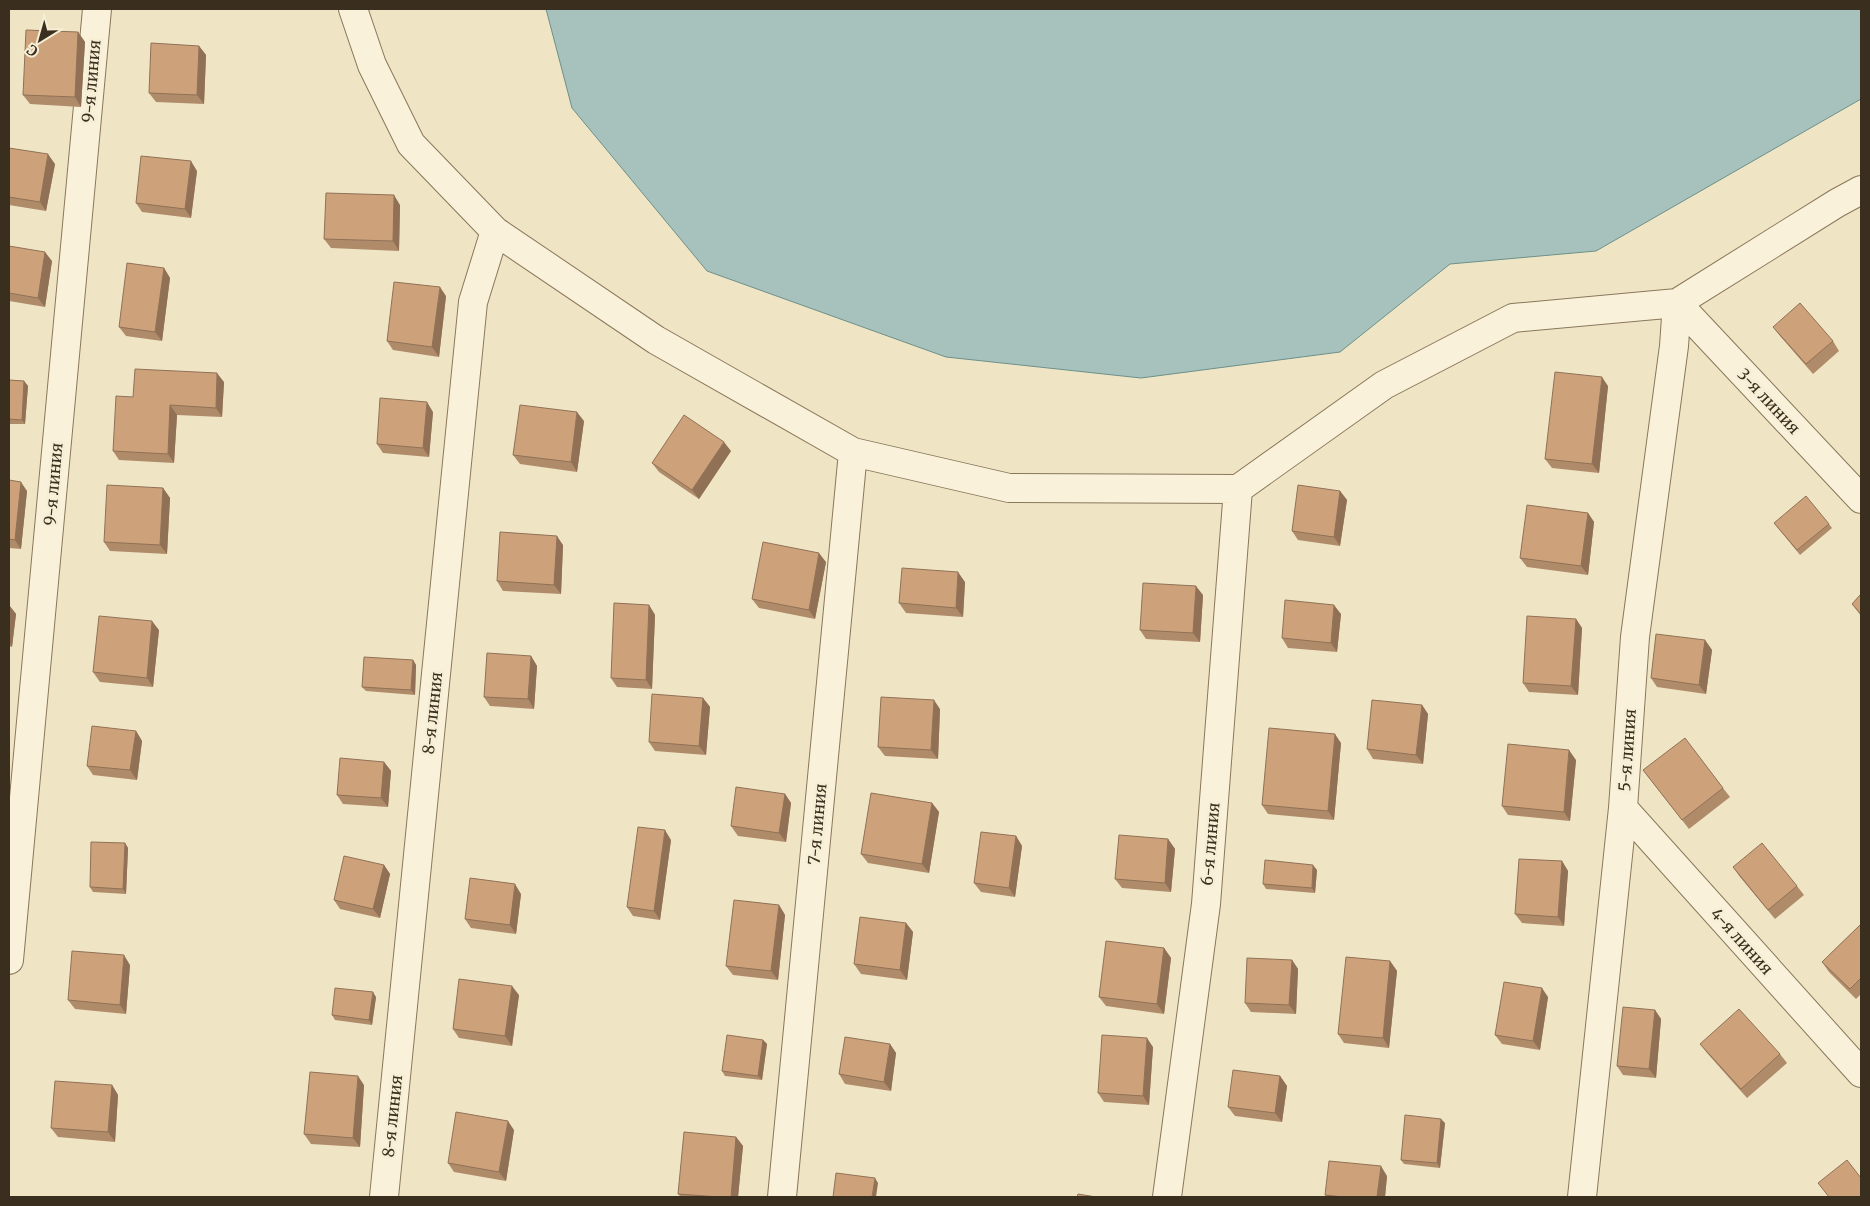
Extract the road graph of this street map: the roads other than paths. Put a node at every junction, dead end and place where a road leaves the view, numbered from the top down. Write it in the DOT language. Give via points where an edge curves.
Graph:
graph roads {
  1 [pos="97,9"];
  2 [pos="353,9"];
  3 [pos="1861,190"];
  4 [pos="495,231"];
  5 [pos="1676,303"];
  6 [pos="852,452"];
  7 [pos="1238,489"];
  8 [pos="1861,499"];
  9 [pos="1623,808"];
  10 [pos="9,960"];
  11 [pos="1861,1073"];
  12 [pos="384,1197"];
  13 [pos="782,1197"];
  14 [pos="1167,1197"];
  15 [pos="1582,1197"];
  1 -- 10 [label="street, 9-я линия"];
  2 -- 4 [label="street" via="372,65 411,144"];
  3 -- 5 [label="street"];
  4 -- 6 [label="street" via="656,340"];
  4 -- 12 [label="street, 8-я линия" via="473,302"];
  5 -- 7 [label="street" via="1512,318 1384,385"];
  5 -- 8 [label="street, 3-я линия"];
  5 -- 9 [label="street, 5-я линия" via="1674,346 1635,637"];
  6 -- 7 [label="street" via="1009,488"];
  6 -- 13 [label="street, 7-я линия"];
  7 -- 14 [label="street, 6-я линия" via="1206,904"];
  9 -- 11 [label="street, 4-я линия"];
  9 -- 15 [label="street, 5-я линия"];
}
